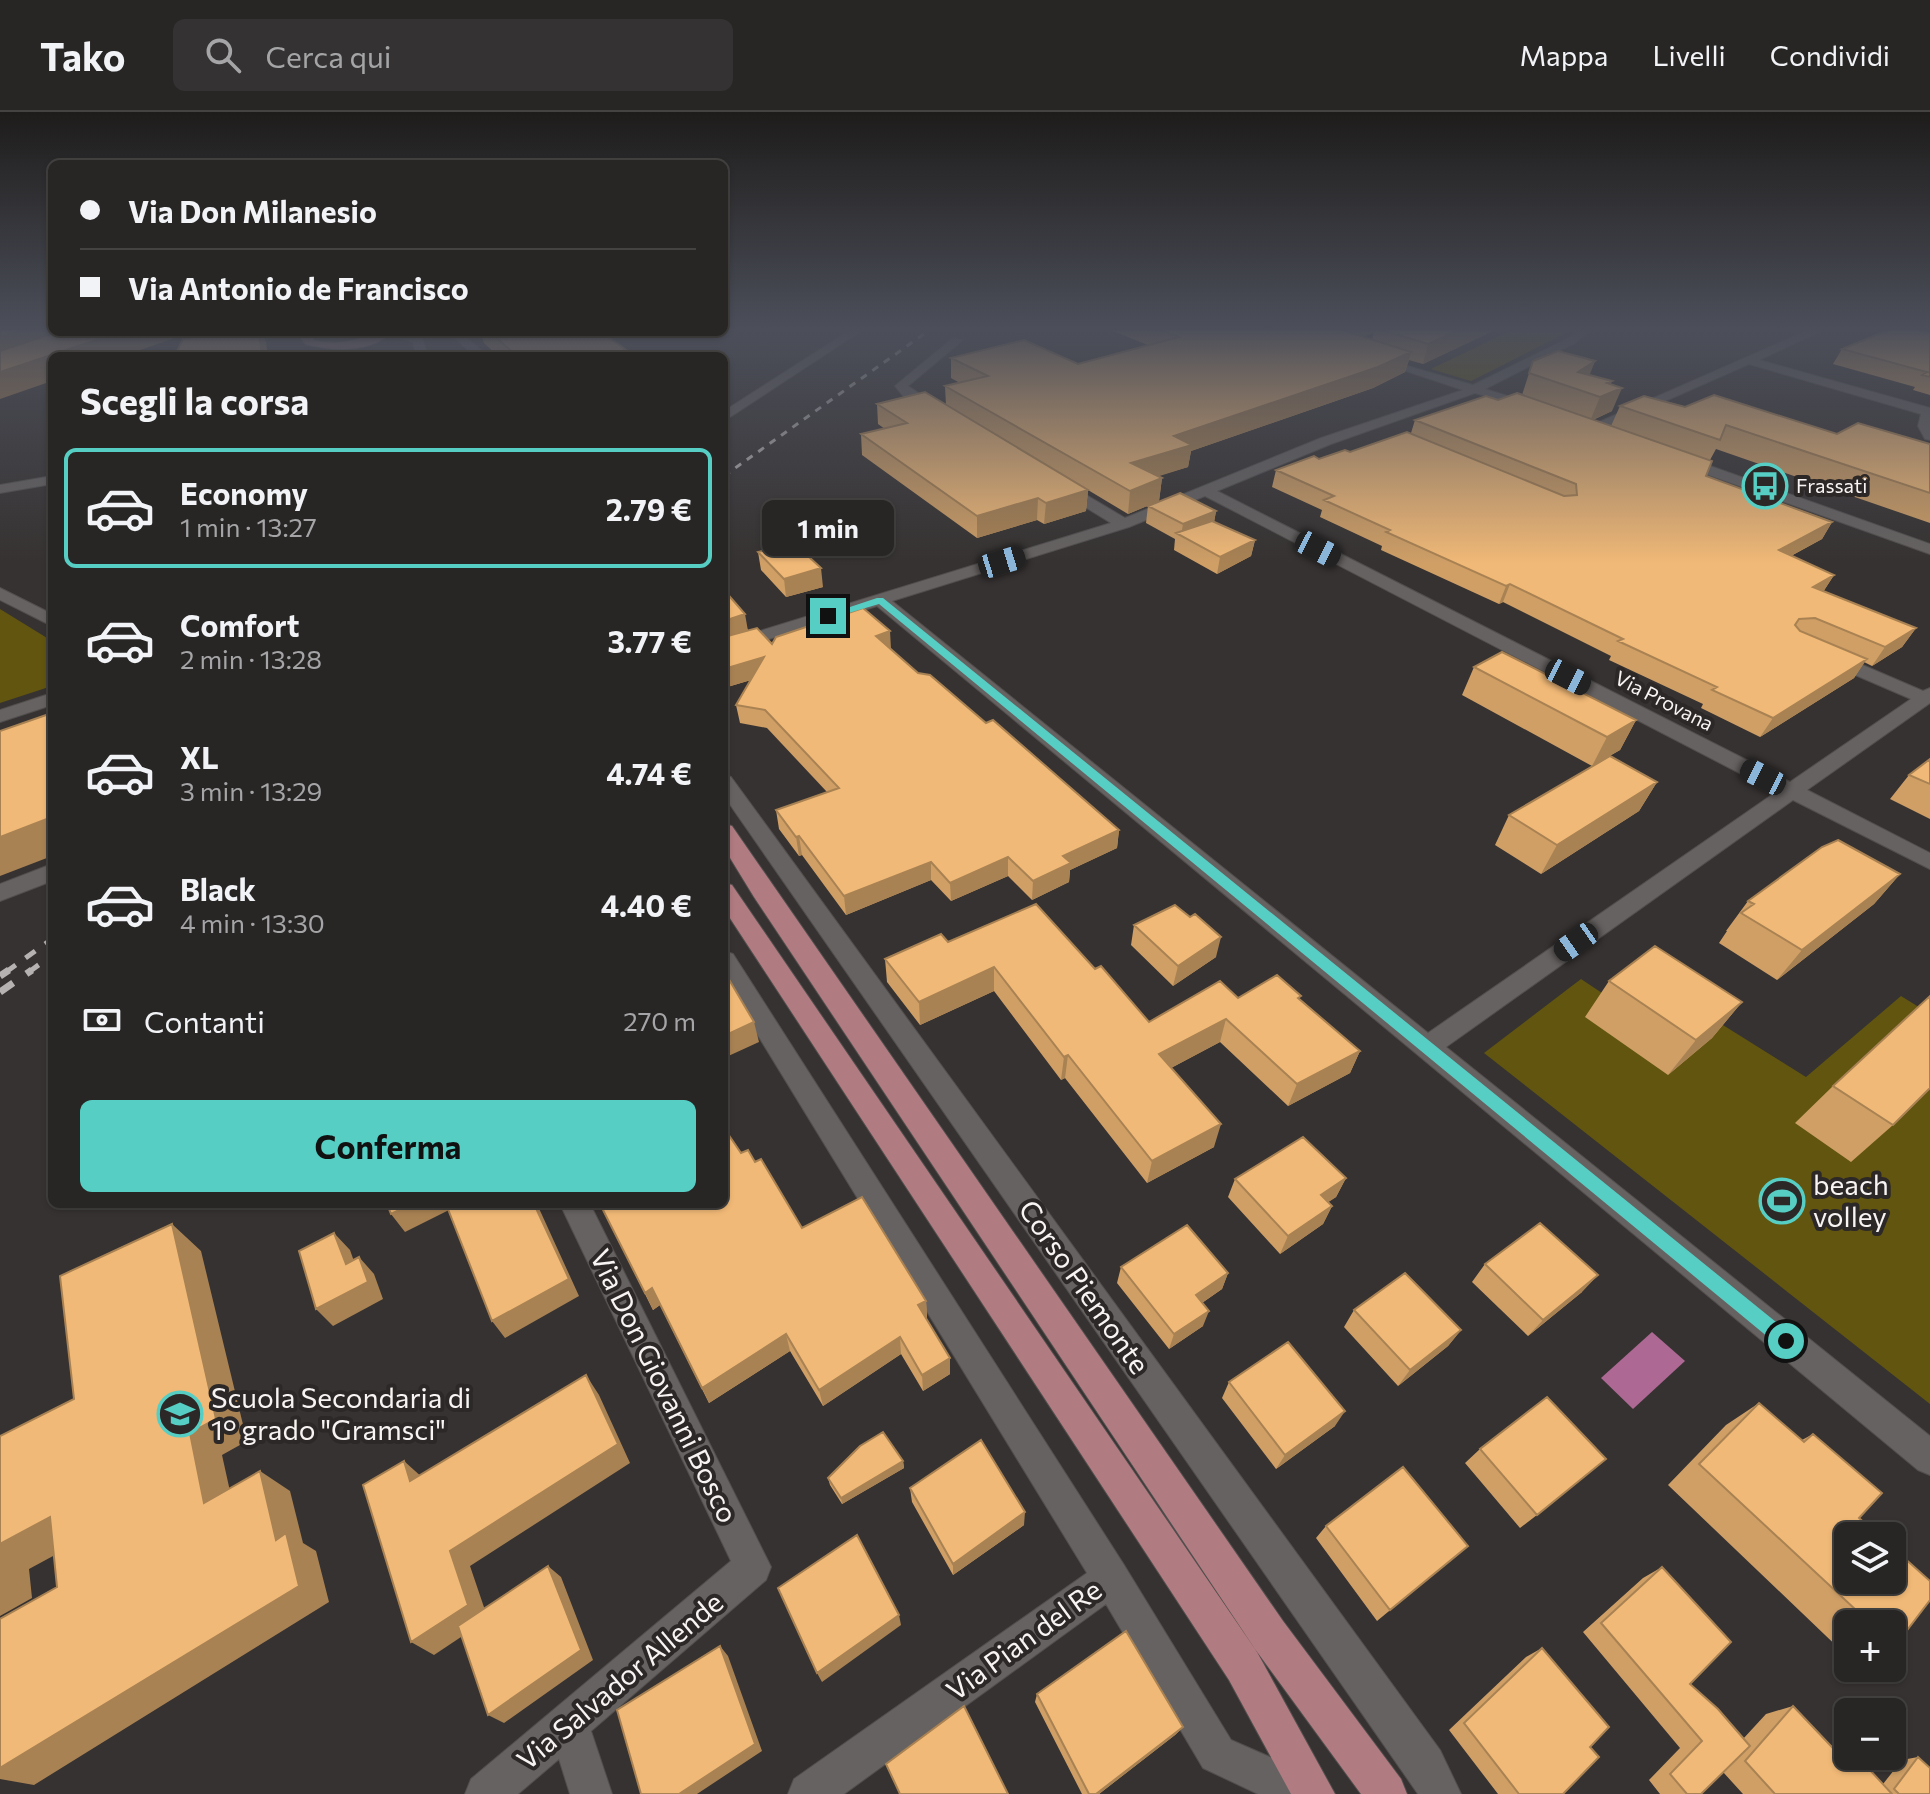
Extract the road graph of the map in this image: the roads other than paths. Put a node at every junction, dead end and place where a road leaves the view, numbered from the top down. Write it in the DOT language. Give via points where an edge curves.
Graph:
graph roads {
  1 [pos="931,407"];
  2 [pos="1427,407"];
  3 [pos="1530,407"];
  4 [pos="1629,407"];
  5 [pos="1929,412"];
  6 [pos="1548,414"];
  7 [pos="947,417"];
  8 [pos="1373,427"];
  9 [pos="1388,433"];
  10 [pos="1605,434"];
  11 [pos="1930,436"];
  12 [pos="1664,455"];
  13 [pos="1043,475"];
  14 [pos="48,481"];
  15 [pos="0,489"];
  16 [pos="1207,492"];
  17 [pos="1124,524"];
  18 [pos="1930,549"];
  19 [pos="0,593"];
  20 [pos="880,600"];
  21 [pos="48,619"];
  22 [pos="728,647"];
  23 [pos="1811,649"];
  24 [pos="48,700"];
  25 [pos="1925,701"];
  26 [pos="0,716"];
  27 [pos="728,787"];
  28 [pos="1791,791"];
  29 [pos="728,848"];
  30 [pos="1930,862"];
  31 [pos="48,874"];
  32 [pos="0,893"];
  33 [pos="739,895"];
  34 [pos="728,966"];
  35 [pos="1427,1047"];
  36 [pos="577,1208"];
  37 [pos="1930,1458"];
  38 [pos="753,1567"];
  39 [pos="1111,1578"];
  40 [pos="568,1724"];
  41 [pos="486,1794"];
  42 [pos="591,1794"];
  43 [pos="809,1794"];
  44 [pos="1305,1794"];
  45 [pos="1314,1794"];
  46 [pos="1386,1794"];
  47 [pos="1440,1794"];
  1 -- 7 [label="street"];
  2 -- 8 [label="street"];
  3 -- 6 [label="street"];
  4 -- 10 [label="street" via="1583,426"];
  5 -- 11 [label="street" via="1924,426"];
  8 -- 9 [label="street"];
  8 -- 16 [label="street"];
  12 -- 18 [label="street"];
  13 -- 17 [label="street"];
  14 -- 15 [label="street"];
  16 -- 17 [label="street"];
  16 -- 28 [label="street, Via Provana"];
  17 -- 20 [label="street"];
  19 -- 21 [label="street"];
  20 -- 22 [label="street"];
  20 -- 35 [label="street"];
  23 -- 25 [label="street"];
  24 -- 26 [label="street"];
  25 -- 28 [label="street"];
  27 -- 47 [label="street, Corso Piemonte" via="1425,1765"];
  28 -- 30 [label="street, Via Provana"];
  28 -- 35 [label="street"];
  29 -- 33 [label="main road, Corso Piemonte"];
  31 -- 32 [label="street"];
  33 -- 45 [label="main road, Corso Piemonte" via="1243,1666"];
  33 -- 46 [label="main road, Corso Piemonte"];
  34 -- 39 [label="street"];
  35 -- 37 [label="street"];
  36 -- 38 [label="street, Via Don Giovanni Bosco"];
  38 -- 40 [label="street, Via Salvador Allende"];
  39 -- 43 [label="street, Via Pian del Re"];
  39 -- 44 [label="street, Via Pian del Re" via="1217,1754"];
  40 -- 41 [label="street, Via Salvador Allende"];
  40 -- 42 [label="street"];
}
